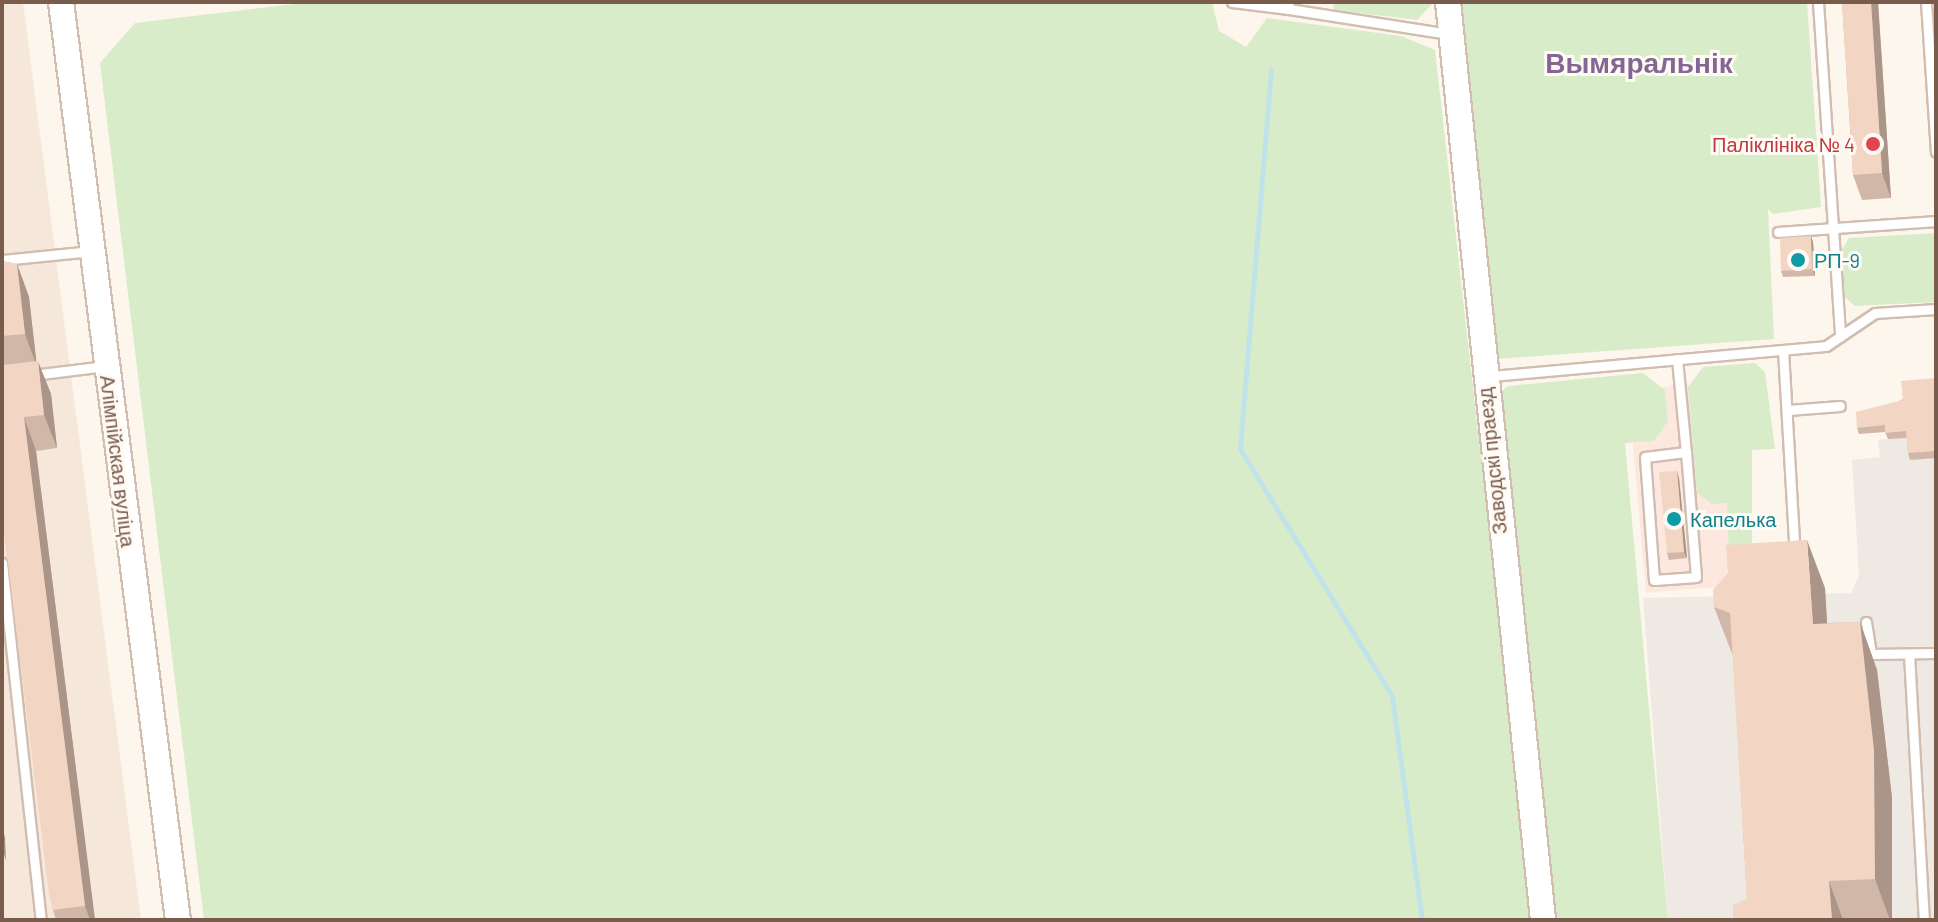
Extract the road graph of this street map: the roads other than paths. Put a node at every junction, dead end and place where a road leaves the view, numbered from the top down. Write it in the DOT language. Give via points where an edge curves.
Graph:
graph roads {
  1 [pos="61,2"];
  2 [pos="1232,2"];
  3 [pos="1448,2"];
  4 [pos="1818,2"];
  5 [pos="1926,2"];
  6 [pos="1289,5"];
  7 [pos="1452,35"];
  8 [pos="1936,152"];
  9 [pos="1936,221"];
  10 [pos="1833,228"];
  11 [pos="1778,232"];
  12 [pos="90,251"];
  13 [pos="2,260"];
  14 [pos="1936,309"];
  15 [pos="1840,336"];
  16 [pos="1783,350"];
  17 [pos="1677,359"];
  18 [pos="105,366"];
  19 [pos="1483,377"];
  20 [pos="14,378"];
  21 [pos="1840,406"];
  22 [pos="1788,410"];
  23 [pos="1686,452"];
  24 [pos="1794,542"];
  25 [pos="2,563"];
  26 [pos="1866,622"];
  27 [pos="1936,653"];
  28 [pos="1909,654"];
  29 [pos="41,920"];
  30 [pos="178,920"];
  31 [pos="1543,920"];
  32 [pos="1924,920"];
  1 -- 12 [label="street, Алімпійская вуліца"];
  2 -- 6 [label="lane"];
  3 -- 7 [label="street, Заводскі праезд"];
  4 -- 10 [label="lane"];
  5 -- 8 [label="lane"];
  6 -- 7 [label="lane"];
  7 -- 19 [label="street, Заводскі праезд"];
  9 -- 10 [label="lane"];
  10 -- 11 [label="lane"];
  10 -- 15 [label="lane"];
  12 -- 13 [label="lane"];
  12 -- 18 [label="street, Алімпійская вуліца"];
  14 -- 15 [label="lane" via="1875,313"];
  15 -- 16 [label="lane" via="1826,346"];
  16 -- 17 [label="lane"];
  16 -- 22 [label="lane"];
  17 -- 19 [label="lane"];
  17 -- 23 [label="lane"];
  18 -- 20 [label="lane"];
  18 -- 30 [label="street, Алімпійская вуліца"];
  19 -- 31 [label="street, Заводскі праезд"];
  21 -- 22 [label="lane"];
  22 -- 24 [label="lane"];
  23 -- 23 [label="lane" via="1696,577 1654,580 1645,457"];
  25 -- 29 [label="lane"];
  26 -- 28 [label="lane" via="1871,654"];
  27 -- 28 [label="lane"];
  28 -- 32 [label="lane"];
}
